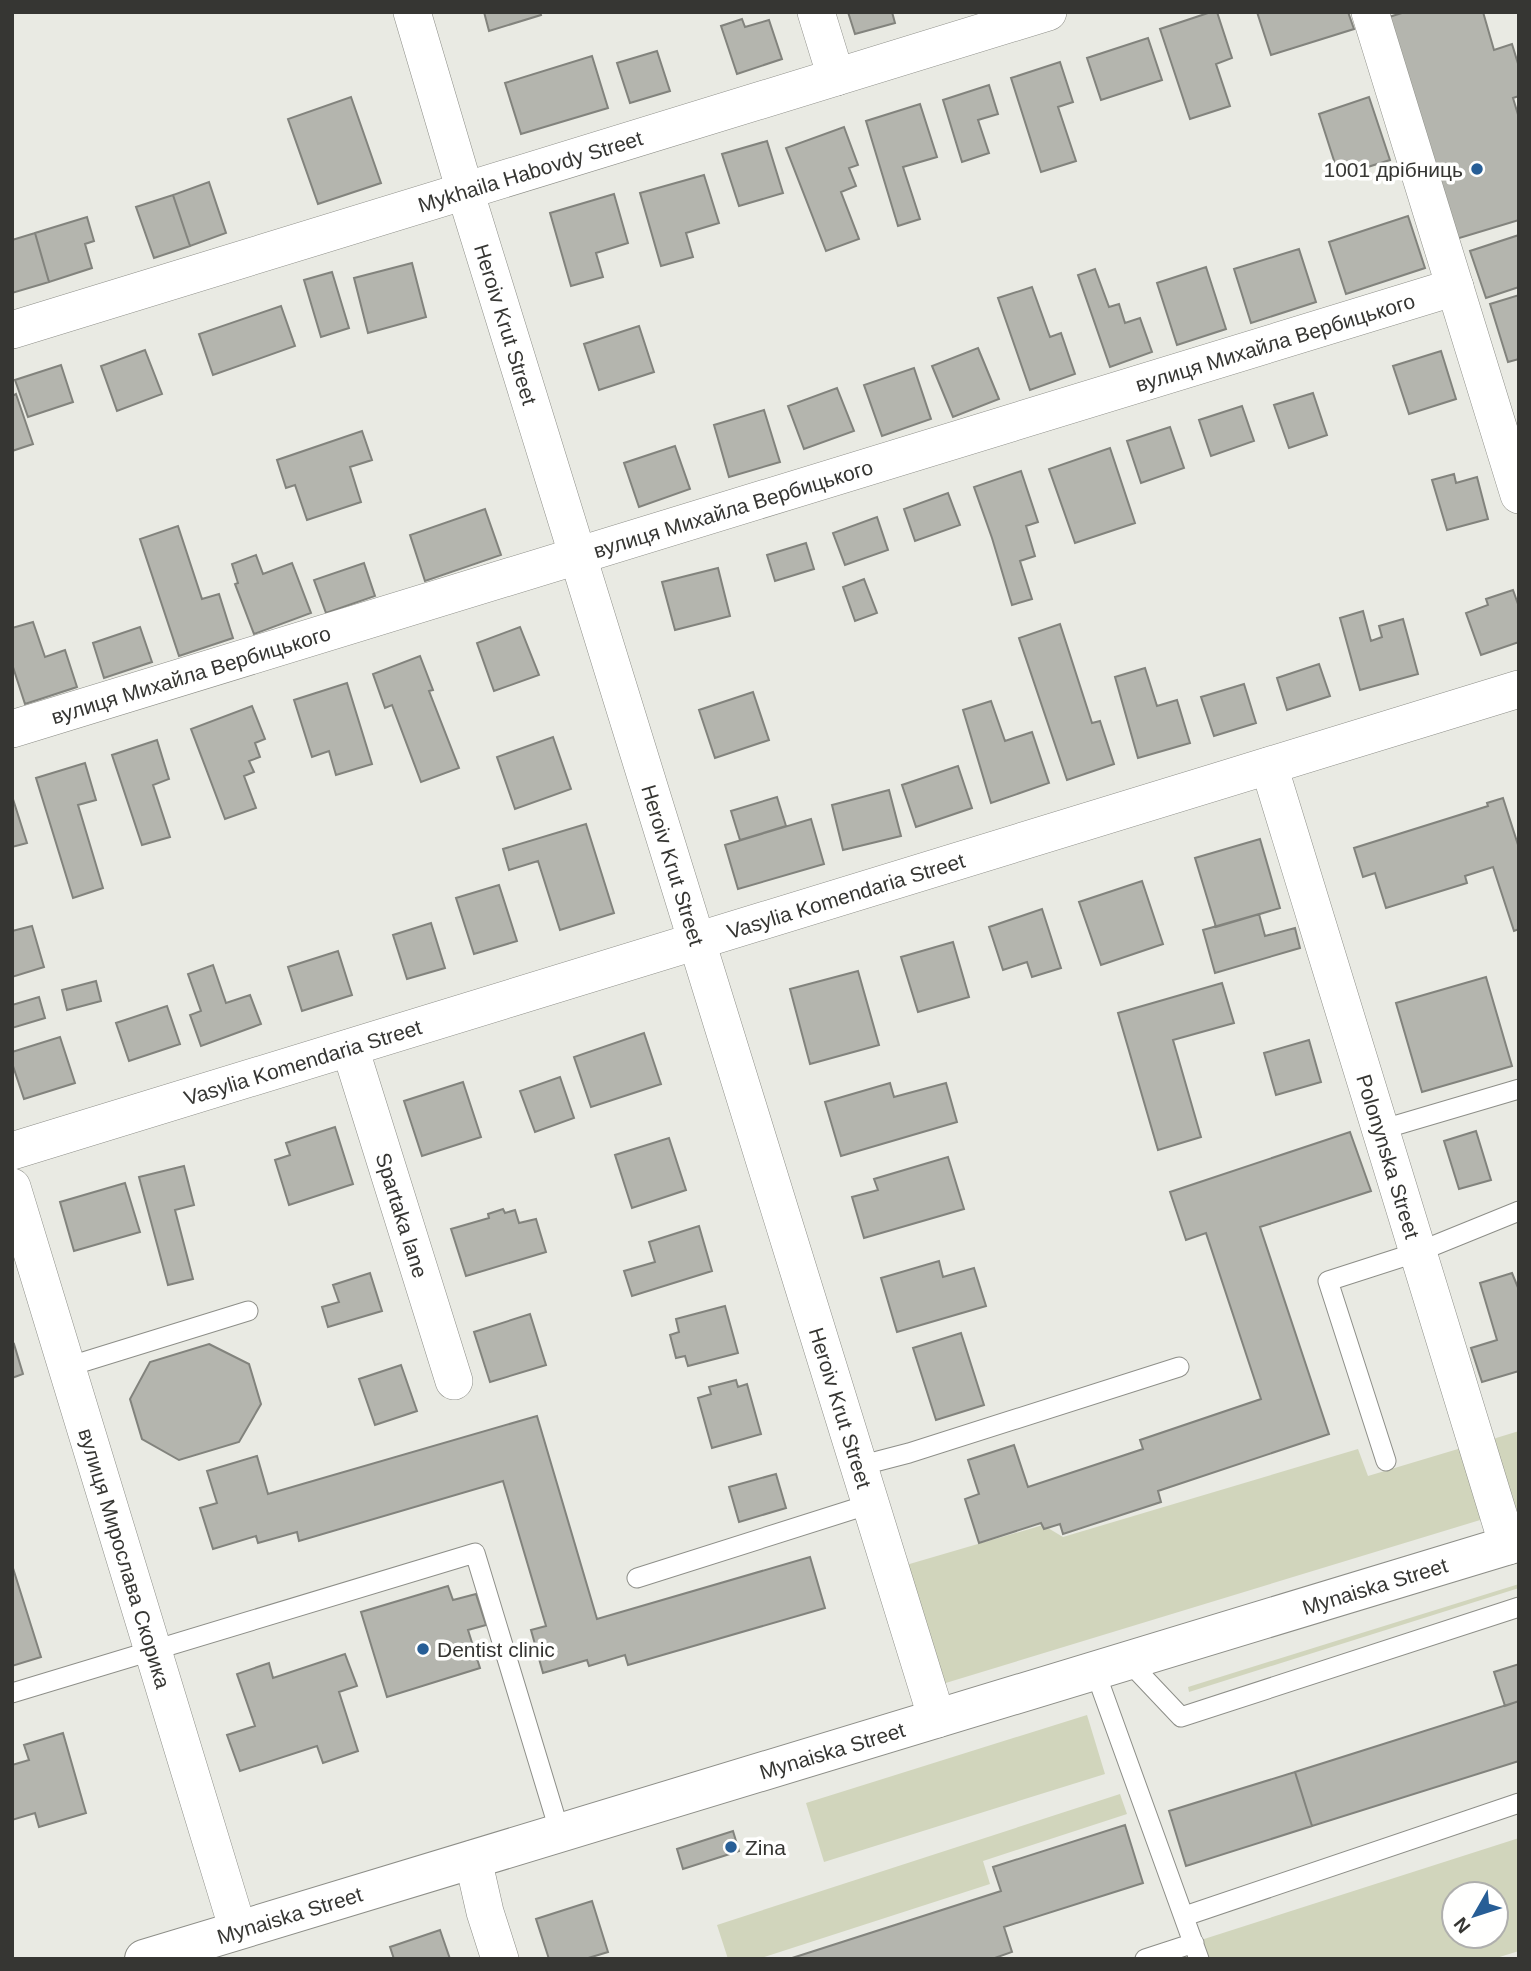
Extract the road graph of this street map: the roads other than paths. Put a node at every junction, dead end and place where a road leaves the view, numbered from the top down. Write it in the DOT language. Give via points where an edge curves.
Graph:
graph roads {
  1 [pos="412,12"];
  2 [pos="816,12"];
  3 [pos="1048,12"];
  4 [pos="1370,12"];
  5 [pos="836,77"];
  6 [pos="465,191"];
  7 [pos="1455,287"];
  8 [pos="12,330"];
  9 [pos="1519,495"];
  10 [pos="578,556"];
  11 [pos="1519,689"];
  12 [pos="12,729"];
  13 [pos="1269,766"];
  14 [pos="696,942"];
  15 [pos="350,1048"];
  16 [pos="1519,1090"];
  17 [pos="1380,1129"];
  18 [pos="12,1151"];
  19 [pos="12,1187"];
  20 [pos="1519,1212"];
  21 [pos="1418,1252"];
  22 [pos="248,1311"];
  23 [pos="67,1367"];
  24 [pos="1179,1367"];
  25 [pos="454,1381"];
  26 [pos="1386,1461"];
  27 [pos="859,1466"];
  28 [pos="870,1504"];
  29 [pos="1513,1544"];
  30 [pos="637,1578"];
  31 [pos="1519,1607"];
  32 [pos="153,1650"];
  33 [pos="1112,1666"];
  34 [pos="12,1693"];
  35 [pos="937,1719"];
  36 [pos="1519,1803"];
  37 [pos="560,1833"];
  38 [pos="473,1859"];
  39 [pos="1185,1916"];
  40 [pos="238,1930"];
  41 [pos="1196,1951"];
  42 [pos="144,1959"];
  43 [pos="499,1959"];
  44 [pos="1145,1959"];
  1 -- 6 [label="street, Heroiv Krut Street"];
  2 -- 5 [label="street"];
  3 -- 5 [label="street, Mykhaila Habovdy Street"];
  4 -- 7 [label="street"];
  5 -- 6 [label="street, Mykhaila Habovdy Street"];
  6 -- 8 [label="street, Mykhaila Habovdy Street"];
  6 -- 10 [label="street, Heroiv Krut Street"];
  7 -- 9 [label="street"];
  7 -- 10 [label="street, вулиця Михайла Вербицького"];
  10 -- 12 [label="street, вулиця Михайла Вербицького"];
  10 -- 14 [label="street, Heroiv Krut Street"];
  11 -- 13 [label="street, Vasylia Komendaria Street"];
  13 -- 14 [label="street, Vasylia Komendaria Street"];
  13 -- 17 [label="street, Polonynska Street"];
  14 -- 15 [label="street, Vasylia Komendaria Street"];
  14 -- 27 [label="street, Heroiv Krut Street"];
  15 -- 18 [label="street, Vasylia Komendaria Street"];
  15 -- 25 [label="street, Spartaka lane"];
  16 -- 17 [label="lane"];
  17 -- 21 [label="street, Polonynska Street"];
  19 -- 23 [label="street, вулиця Мирослава Скорика"];
  20 -- 21 [label="lane"];
  21 -- 26 [label="lane" via="1328,1281"];
  21 -- 29 [label="street, Polonynska Street"];
  22 -- 23 [label="lane"];
  23 -- 32 [label="street, вулиця Мирослава Скорика"];
  24 -- 27 [label="lane"];
  27 -- 28 [label="street, Heroiv Krut Street"];
  28 -- 30 [label="lane"];
  28 -- 35 [label="street, Heroiv Krut Street"];
  29 -- 33 [label="main road, Mynaiska Street"];
  31 -- 33 [label="lane" via="1181,1717"];
  32 -- 34 [label="lane"];
  32 -- 37 [label="lane" via="475,1553"];
  32 -- 40 [label="street, вулиця Мирослава Скорика"];
  33 -- 35 [label="main road, Mynaiska Street"];
  33 -- 39 [label="lane"];
  35 -- 37 [label="main road, Mynaiska Street"];
  36 -- 39 [label="lane"];
  37 -- 38 [label="main road, Mynaiska Street"];
  38 -- 40 [label="main road, Mynaiska Street"];
  38 -- 43 [label="street"];
  39 -- 41 [label="lane"];
  40 -- 42 [label="main road, Mynaiska Street"];
  41 -- 44 [label="lane"];
}
